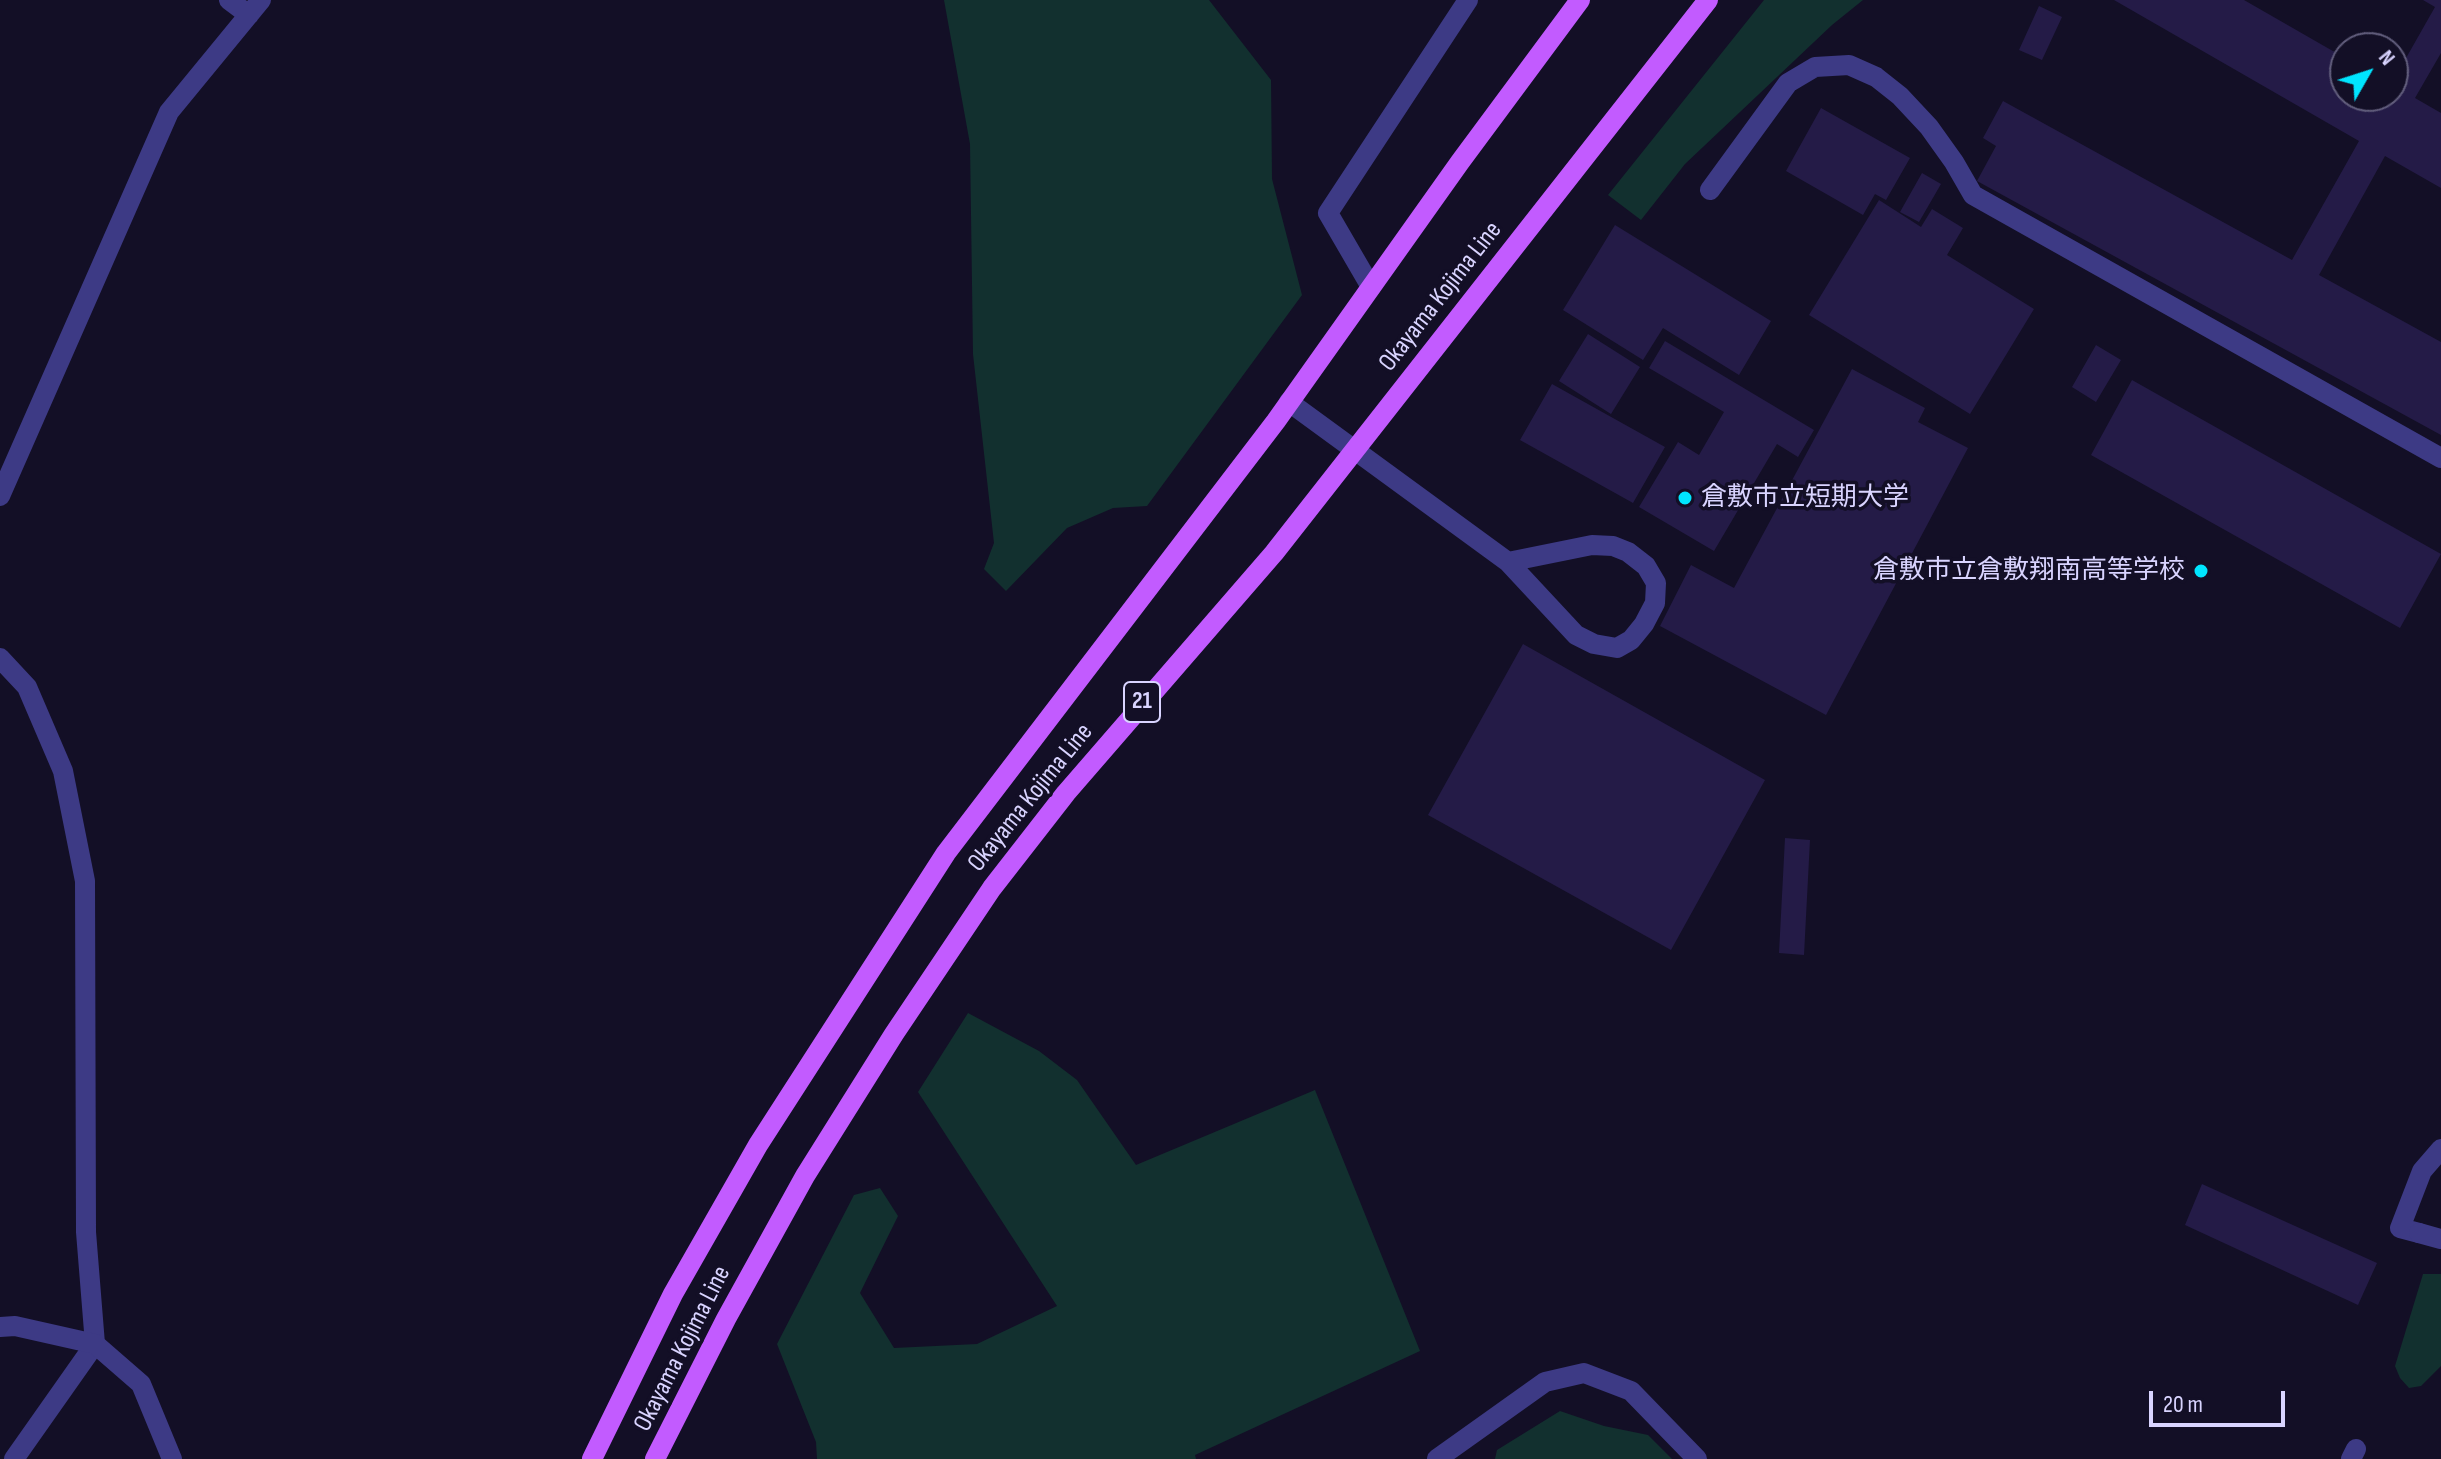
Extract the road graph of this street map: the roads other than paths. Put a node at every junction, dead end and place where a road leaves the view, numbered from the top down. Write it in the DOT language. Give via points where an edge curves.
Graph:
graph roads {
  1 [pos="229,0"];
  2 [pos="1468,0"];
  3 [pos="1580,0"];
  4 [pos="1708,0"];
  5 [pos="255,7"];
  6 [pos="1710,190"];
  7 [pos="1371,287"];
  8 [pos="1289,402"];
  9 [pos="1355,450"];
  10 [pos="2441,458"];
  11 [pos="0,496"];
  12 [pos="1508,562"];
  13 [pos="0,658"];
  14 [pos="2441,1149"];
  15 [pos="2441,1239"];
  16 [pos="0,1327"];
  17 [pos="95,1344"];
  18 [pos="14,1459"];
  19 [pos="172,1459"];
  20 [pos="592,1459"];
  21 [pos="655,1459"];
  22 [pos="1437,1459"];
  23 [pos="1697,1459"];
  1 -- 5 [label="street"];
  2 -- 7 [label="street" via="1328,213"];
  3 -- 7 [label="main road, Okayama Kojima Line / 21"];
  4 -- 9 [label="main road, Okayama Kojima Line / 21"];
  5 -- 11 [label="street" via="169,112"];
  6 -- 10 [label="street" via="1788,83 1815,67 1849,65 1900,96 1929,127 1973,195"];
  7 -- 8 [label="main road, Okayama Kojima Line / 21"];
  8 -- 9 [label="street"];
  8 -- 20 [label="main road, Okayama Kojima Line / 21" via="946,853 758,1145 673,1294"];
  9 -- 12 [label="street"];
  9 -- 21 [label="main road, Okayama Kojima Line / 21" via="992,888 805,1176"];
  12 -- 12 [label="street" via="1576,635 1594,644 1617,648 1631,640 1655,603 1656,583 1646,566 1613,546 1592,545"];
  13 -- 17 [label="street" via="27,687 63,771 85,881 86,1232"];
  14 -- 15 [label="street" via="2422,1171 2400,1228"];
  16 -- 17 [label="street"];
  17 -- 18 [label="street"];
  17 -- 19 [label="street" via="141,1384"];
  22 -- 23 [label="street" via="1545,1382 1584,1373 1631,1391"];
}
